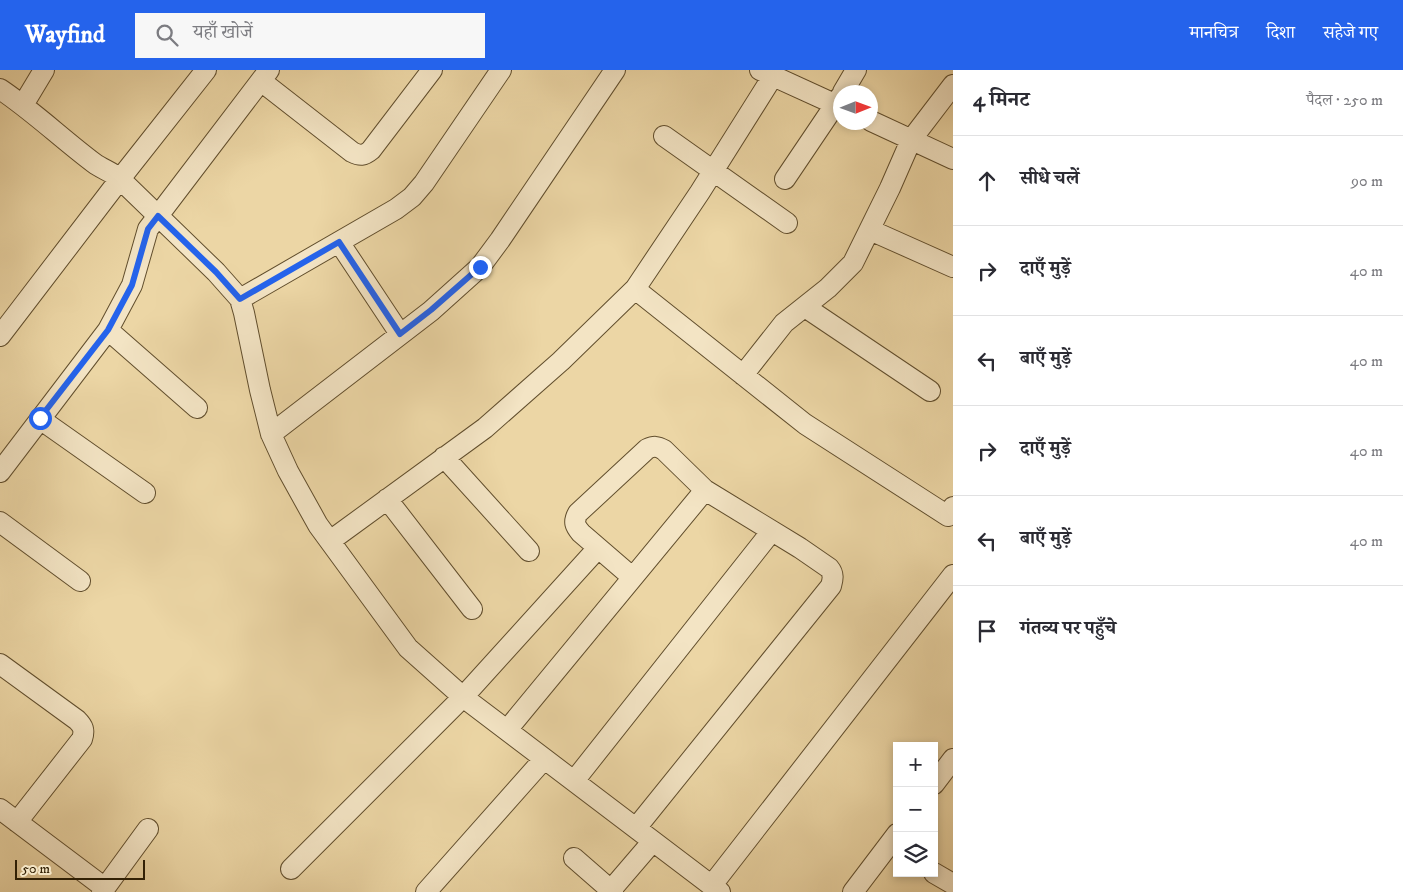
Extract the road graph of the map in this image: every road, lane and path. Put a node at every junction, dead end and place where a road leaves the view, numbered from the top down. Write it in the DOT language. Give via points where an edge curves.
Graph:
graph roads {
  1 [pos="44,70"];
  2 [pos="206,70"];
  3 [pos="432,70"];
  4 [pos="501,70"];
  5 [pos="615,70"];
  6 [pos="856,70"];
  7 [pos="766,73"];
  8 [pos="265,76"];
  9 [pos="848,85"];
  10 [pos="953,86"];
  11 [pos="0,89"];
  12 [pos="833,97"];
  13 [pos="23,105"];
  14 [pos="833,110"];
  15 [pos="878,125"];
  16 [pos="664,136"];
  17 [pos="911,140"];
  18 [pos="953,159"];
  19 [pos="713,171"];
  20 [pos="120,179"];
  21 [pos="785,179"];
  22 [pos="158,216"];
  23 [pos="787,223"];
  24 [pos="870,230"];
  25 [pos="339,242"];
  26 [pos="953,267"];
  27 [pos="635,289"];
  28 [pos="240,299"];
  29 [pos="805,307"];
  30 [pos="108,330"];
  31 [pos="400,334"];
  32 [pos="0,336"];
  33 [pos="743,375"];
  34 [pos="930,391"];
  35 [pos="197,408"];
  36 [pos="40,418"];
  37 [pos="271,434"];
  38 [pos="444,457"];
  39 [pos="0,472"];
  40 [pos="705,490"];
  41 [pos="145,493"];
  42 [pos="387,499"];
  43 [pos="951,514"];
  44 [pos="0,522"];
  45 [pos="771,532"];
  46 [pos="330,540"];
  47 [pos="598,548"];
  48 [pos="529,551"];
  49 [pos="953,575"];
  50 [pos="632,577"];
  51 [pos="80,581"];
  52 [pos="472,609"];
  53 [pos="0,664"];
  54 [pos="462,697"];
  55 [pos="506,730"];
  56 [pos="544,759"];
  57 [pos="953,760"];
  58 [pos="938,779"];
  59 [pos="574,781"];
  60 [pos="0,809"];
  61 [pos="17,822"];
  62 [pos="636,828"];
  63 [pos="148,829"];
  64 [pos="653,840"];
  65 [pos="893,843"];
  66 [pos="574,858"];
  67 [pos="291,869"];
  68 [pos="938,875"];
  69 [pos="953,884"];
  70 [pos="716,889"];
  71 [pos="104,890"];
  72 [pos="612,891"];
  73 [pos="426,892"];
  74 [pos="854,892"];
  1 -- 13 [label="street"];
  2 -- 20 [label="street"];
  3 -- 8 [label="street" via="371,150 359,156"];
  4 -- 25 [label="street" via="412,197"];
  5 -- 31 [label="street" via="480,267"];
  6 -- 9 [label="street"];
  7 -- 12 [label="street"];
  7 -- 19 [label="street"];
  8 -- 22 [label="street"];
  10 -- 17 [label="street"];
  11 -- 13 [label="street"];
  13 -- 20 [label="street" via="96,164"];
  14 -- 21 [label="street"];
  15 -- 17 [label="street"];
  16 -- 19 [label="street"];
  17 -- 18 [label="street"];
  17 -- 24 [label="street"];
  19 -- 23 [label="street"];
  19 -- 27 [label="street"];
  20 -- 22 [label="street"];
  20 -- 32 [label="street"];
  22 -- 28 [label="street"];
  22 -- 30 [label="street" via="148,229 132,285"];
  24 -- 26 [label="street"];
  24 -- 29 [label="street" via="853,263"];
  25 -- 28 [label="street"];
  25 -- 31 [label="street"];
  27 -- 33 [label="street"];
  27 -- 38 [label="street" via="512,404"];
  28 -- 37 [label="street"];
  29 -- 33 [label="street" via="784,323"];
  29 -- 34 [label="street"];
  30 -- 35 [label="street"];
  30 -- 36 [label="street"];
  31 -- 37 [label="street"];
  33 -- 43 [label="street" via="805,424"];
  36 -- 39 [label="street"];
  36 -- 41 [label="street"];
  37 -- 46 [label="street" via="318,525"];
  38 -- 42 [label="street"];
  38 -- 48 [label="street"];
  40 -- 45 [label="street"];
  40 -- 47 [label="street" via="664,450 659,447 647,449 575,519 575,526"];
  40 -- 50 [label="street"];
  42 -- 46 [label="street"];
  42 -- 52 [label="street"];
  44 -- 51 [label="street"];
  45 -- 59 [label="street"];
  45 -- 62 [label="street" via="829,568 833,579 831,586"];
  46 -- 54 [label="street" via="408,648"];
  47 -- 50 [label="street"];
  47 -- 54 [label="street"];
  49 -- 70 [label="street"];
  50 -- 55 [label="street"];
  53 -- 61 [label="street" via="82,724 84,732 82,739"];
  54 -- 55 [label="street"];
  54 -- 67 [label="street"];
  55 -- 56 [label="street"];
  56 -- 59 [label="street"];
  56 -- 73 [label="street"];
  57 -- 58 [label="street"];
  59 -- 62 [label="street"];
  60 -- 61 [label="street"];
  61 -- 71 [label="street"];
  62 -- 64 [label="street"];
  63 -- 71 [label="street"];
  64 -- 70 [label="street"];
  64 -- 72 [label="street"];
  65 -- 74 [label="street"];
  66 -- 72 [label="street"];
  68 -- 69 [label="street"];
}
